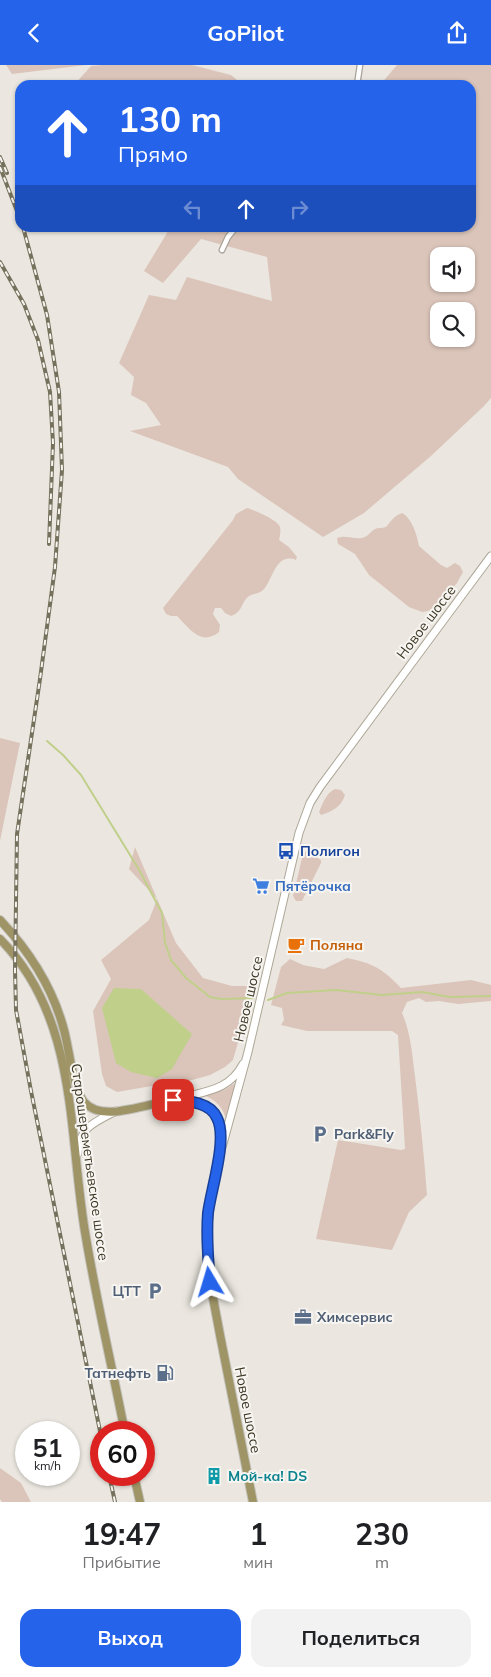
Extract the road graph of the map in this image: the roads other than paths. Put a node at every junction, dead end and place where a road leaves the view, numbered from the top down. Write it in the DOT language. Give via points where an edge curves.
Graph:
graph roads {
  1 [pos="360,65"];
  2 [pos="358,80"];
  3 [pos="232,232"];
  4 [pos="222,250"];
  5 [pos="491,556"];
  6 [pos="0,920"];
  7 [pos="0,939"];
  8 [pos="248,1052"];
  9 [pos="173,1100"];
  10 [pos="117,1111"];
  11 [pos="218,1161"];
  12 [pos="77,1164"];
  13 [pos="124,1421"];
  14 [pos="136,1486"];
  15 [pos="140,1502"];
  16 [pos="253,1502"];
  1 -- 2 [label="street"];
  3 -- 4 [label="street"];
  5 -- 8 [label="main road, Новое шоссе" via="310,803 299,833"];
  6 -- 10 [label="main road, Старошереметьевское шоссе" via="29,955 53,997 69,1048 76,1086 83,1101 100,1111"];
  7 -- 12 [label="main road, Старошереметьевское шоссе" via="35,987 59,1043"];
  8 -- 9 [label="main road" via="238,1072 223,1086"];
  8 -- 11 [label="main road, Новое шоссе"];
  9 -- 10 [label="main road"];
  9 -- 11 [label="main road" via="205,1106 212,1111 220,1127"];
  10 -- 12 [label="main road" via="97,1120 84,1131 78,1146"];
  11 -- 16 [label="main road, Новое шоссе" via="208,1213 207,1254"];
  12 -- 13 [label="main road, Старошереметьевское шоссе" via="85,1233"];
  14 -- 15 [label="main road"];
}
